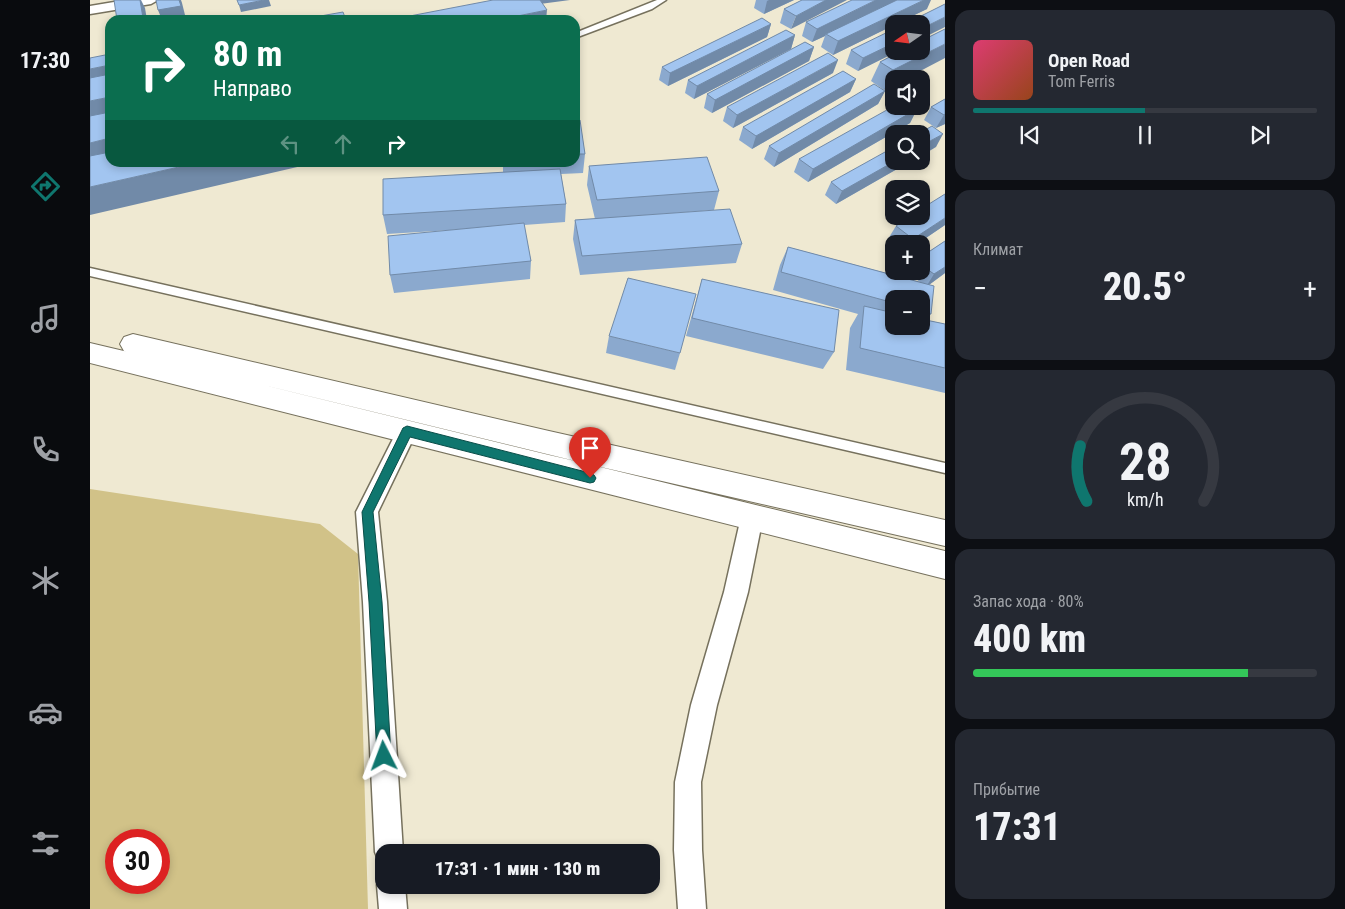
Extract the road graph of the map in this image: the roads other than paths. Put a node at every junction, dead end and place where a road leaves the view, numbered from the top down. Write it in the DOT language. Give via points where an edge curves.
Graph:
graph roads {
  1 [pos="150,0"];
  2 [pos="662,0"];
  3 [pos="90,10"];
  4 [pos="580,34"];
  5 [pos="90,272"];
  6 [pos="90,334"];
  7 [pos="90,353"];
  8 [pos="407,431"];
  9 [pos="945,468"];
  10 [pos="752,517"];
  11 [pos="945,533"];
  12 [pos="945,565"];
  13 [pos="390,844"];
  14 [pos="392,894"];
  15 [pos="393,909"];
  16 [pos="692,909"];
  1 -- 3 [label="street"];
  2 -- 4 [label="lane"];
  5 -- 9 [label="lane"];
  6 -- 11 [label="highway"];
  7 -- 8 [label="highway"];
  8 -- 10 [label="highway"];
  8 -- 13 [label="street" via="368,512"];
  10 -- 12 [label="highway"];
  10 -- 16 [label="street" via="736,592 704,705 688,782"];
  14 -- 15 [label="street"];
}
